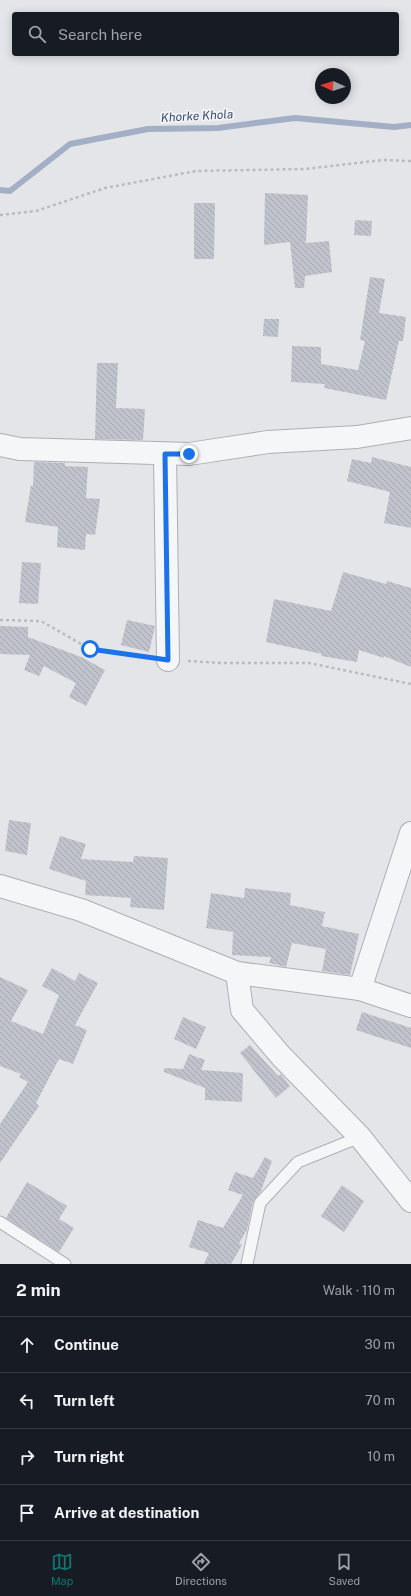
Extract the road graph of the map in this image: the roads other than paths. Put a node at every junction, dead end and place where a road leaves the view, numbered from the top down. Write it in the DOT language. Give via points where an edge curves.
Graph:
graph roads {
  1 [pos="411,428"];
  2 [pos="0,445"];
  3 [pos="165,454"];
  4 [pos="168,660"];
  5 [pos="411,832"];
  6 [pos="0,886"];
  7 [pos="236,973"];
  8 [pos="360,989"];
  9 [pos="411,1006"];
  10 [pos="360,1137"];
  11 [pos="411,1201"];
  12 [pos="0,1222"];
  13 [pos="65,1264"];
  14 [pos="247,1264"];
  1 -- 3 [label="street" via="357,437 268,442 189,454"];
  2 -- 3 [label="street" via="20,449"];
  3 -- 4 [label="street"];
  5 -- 8 [label="street"];
  6 -- 7 [label="street" via="81,910"];
  7 -- 8 [label="street"];
  7 -- 10 [label="street" via="242,1010 281,1056"];
  8 -- 9 [label="street"];
  10 -- 11 [label="street"];
  10 -- 14 [label="lane" via="298,1162 260,1203"];
  12 -- 13 [label="lane"];
}
